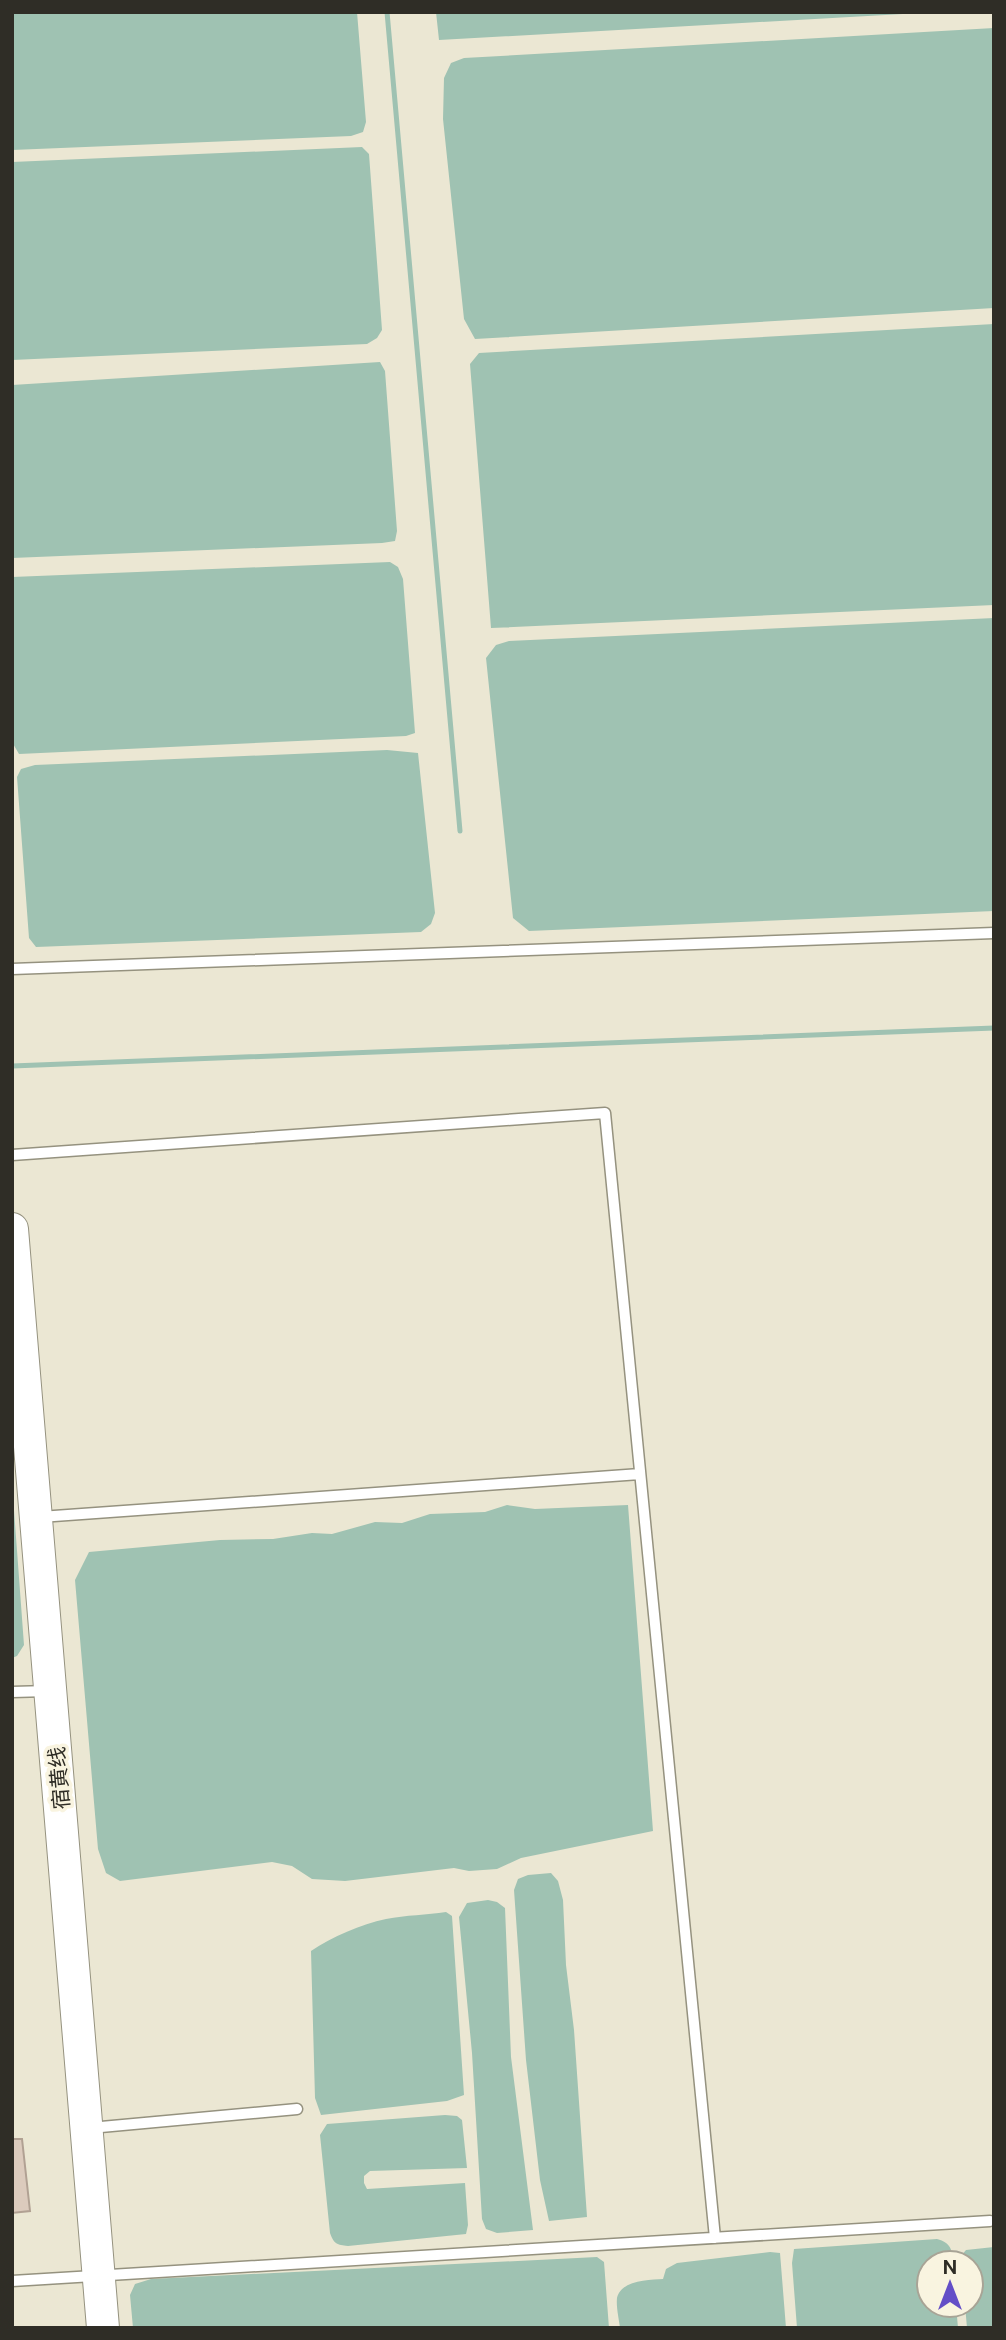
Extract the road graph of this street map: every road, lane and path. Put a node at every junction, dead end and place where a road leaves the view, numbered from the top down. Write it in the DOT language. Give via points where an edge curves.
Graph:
graph roads {
  1 [pos="994,933"];
  2 [pos="12,969"];
  3 [pos="12,1156"];
  4 [pos="12,1229"];
  5 [pos="17,1346"];
  6 [pos="640,1474"];
  7 [pos="37,1517"];
  8 [pos="51,1690"];
  9 [pos="12,1692"];
  10 [pos="297,2109"];
  11 [pos="87,2129"];
  12 [pos="990,2221"];
  13 [pos="715,2238"];
  14 [pos="99,2274"];
  15 [pos="12,2281"];
  16 [pos="103,2328"];
  1 -- 2 [label="lane"];
  3 -- 6 [label="lane" via="605,1114"];
  4 -- 5 [label="main road, 宿黄线"];
  5 -- 7 [label="main road, 宿黄线"];
  6 -- 7 [label="lane"];
  6 -- 13 [label="lane"];
  7 -- 8 [label="main road, 宿黄线"];
  8 -- 9 [label="lane"];
  8 -- 11 [label="main road, 宿黄线"];
  10 -- 11 [label="lane"];
  11 -- 14 [label="main road, 宿黄线"];
  12 -- 13 [label="lane"];
  13 -- 14 [label="lane"];
  14 -- 15 [label="lane"];
  14 -- 16 [label="main road, 宿黄线"];
}
